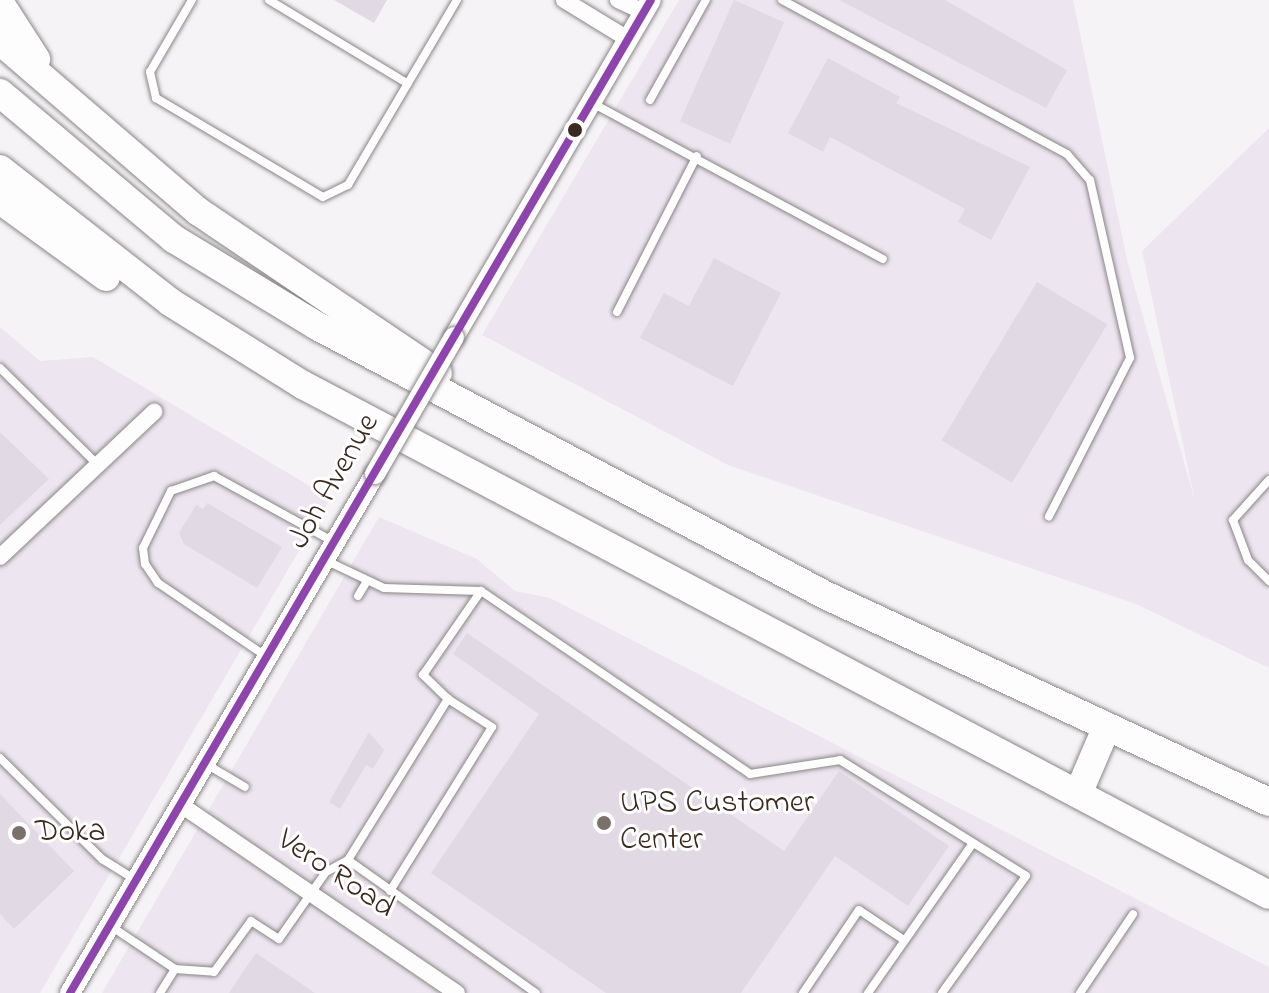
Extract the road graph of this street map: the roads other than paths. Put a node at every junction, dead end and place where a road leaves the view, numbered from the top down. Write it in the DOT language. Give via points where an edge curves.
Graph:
graph roads {
  1 [pos="192,0"];
  2 [pos="269,0"];
  3 [pos="457,0"];
  4 [pos="564,0"];
  5 [pos="618,0"];
  6 [pos="706,0"];
  7 [pos="782,0"];
  8 [pos="0,3"];
  9 [pos="648,6"];
  10 [pos="628,39"];
  11 [pos="0,41"];
  12 [pos="408,84"];
  13 [pos="0,93"];
  14 [pos="650,100"];
  15 [pos="591,102"];
  16 [pos="121,150"];
  17 [pos="697,156"];
  18 [pos="0,169"];
  19 [pos="0,200"];
  20 [pos="883,259"];
  21 [pos="617,312"];
  22 [pos="0,368"];
  23 [pos="154,412"];
  24 [pos="439,457"];
  25 [pos="568,460"];
  26 [pos="98,465"];
  27 [pos="1269,480"];
  28 [pos="1049,516"];
  29 [pos="329,551"];
  30 [pos="0,557"];
  31 [pos="367,581"];
  32 [pos="1269,581"];
  33 [pos="481,591"];
  34 [pos="358,596"];
  35 [pos="267,657"];
  36 [pos="448,699"];
  37 [pos="1105,731"];
  38 [pos="0,758"];
  39 [pos="205,763"];
  40 [pos="245,787"];
  41 [pos="1078,794"];
  42 [pos="1269,802"];
  43 [pos="181,805"];
  44 [pos="973,843"];
  45 [pos="348,860"];
  46 [pos="136,881"];
  47 [pos="390,891"];
  48 [pos="311,893"];
  49 [pos="1269,895"];
  50 [pos="1133,914"];
  51 [pos="110,926"];
  52 [pos="904,940"];
  53 [pos="175,969"];
  54 [pos="70,993"];
  55 [pos="160,993"];
  56 [pos="457,993"];
  57 [pos="536,993"];
  58 [pos="803,993"];
  59 [pos="868,993"];
  60 [pos="942,993"];
  61 [pos="1080,993"];
  1 -- 12 [label="lane" via="150,72 156,98 316,195 348,185"];
  2 -- 12 [label="lane"];
  3 -- 12 [label="lane"];
  4 -- 10 [label="street"];
  5 -- 9 [label="street"];
  6 -- 14 [label="lane"];
  7 -- 28 [label="lane" via="1067,154 1090,180 1130,358"];
  8 -- 16 [label="highway" via="28,50"];
  9 -- 10 [label="street, Joh Avenue"];
  10 -- 15 [label="street, Joh Avenue"];
  11 -- 16 [label="highway"];
  13 -- 25 [label="highway" via="128,205 204,259"];
  15 -- 17 [label="lane"];
  15 -- 29 [label="street, Joh Avenue, bridge"];
  16 -- 25 [label="highway" via="199,212"];
  17 -- 20 [label="lane"];
  17 -- 21 [label="lane"];
  18 -- 24 [label="highway" via="181,310"];
  19 -- 24 [label="highway" via="198,335"];
  22 -- 26 [label="lane"];
  23 -- 26 [label="street"];
  24 -- 41 [label="highway"];
  25 -- 37 [label="highway"];
  26 -- 30 [label="street"];
  27 -- 32 [label="lane" via="1233,520 1248,560"];
  29 -- 31 [label="lane"];
  29 -- 35 [label="street, Joh Avenue"];
  29 -- 35 [label="lane" via="214,476 171,491 143,548 145,564 158,583"];
  31 -- 33 [label="lane"];
  31 -- 34 [label="lane"];
  33 -- 36 [label="lane" via="423,675"];
  33 -- 44 [label="lane" via="750,774 840,760"];
  35 -- 39 [label="street, Joh Avenue"];
  36 -- 45 [label="lane"];
  36 -- 47 [label="lane" via="492,727"];
  37 -- 41 [label="highway"];
  37 -- 42 [label="highway"];
  38 -- 46 [label="lane" via="102,859"];
  39 -- 40 [label="lane"];
  39 -- 43 [label="street, Joh Avenue"];
  41 -- 49 [label="highway"];
  43 -- 46 [label="street, Joh Avenue"];
  43 -- 48 [label="street, Vero Road"];
  44 -- 52 [label="lane"];
  44 -- 60 [label="lane" via="1026,876"];
  45 -- 47 [label="lane"];
  45 -- 48 [label="lane"];
  46 -- 51 [label="street, Joh Avenue"];
  47 -- 57 [label="lane"];
  48 -- 53 [label="lane" via="279,939 251,921 214,972"];
  48 -- 56 [label="street, Vero Road"];
  50 -- 61 [label="lane"];
  51 -- 53 [label="lane"];
  51 -- 54 [label="street, Joh Avenue"];
  52 -- 58 [label="lane" via="859,910"];
  52 -- 59 [label="lane"];
  53 -- 55 [label="lane"];
}
